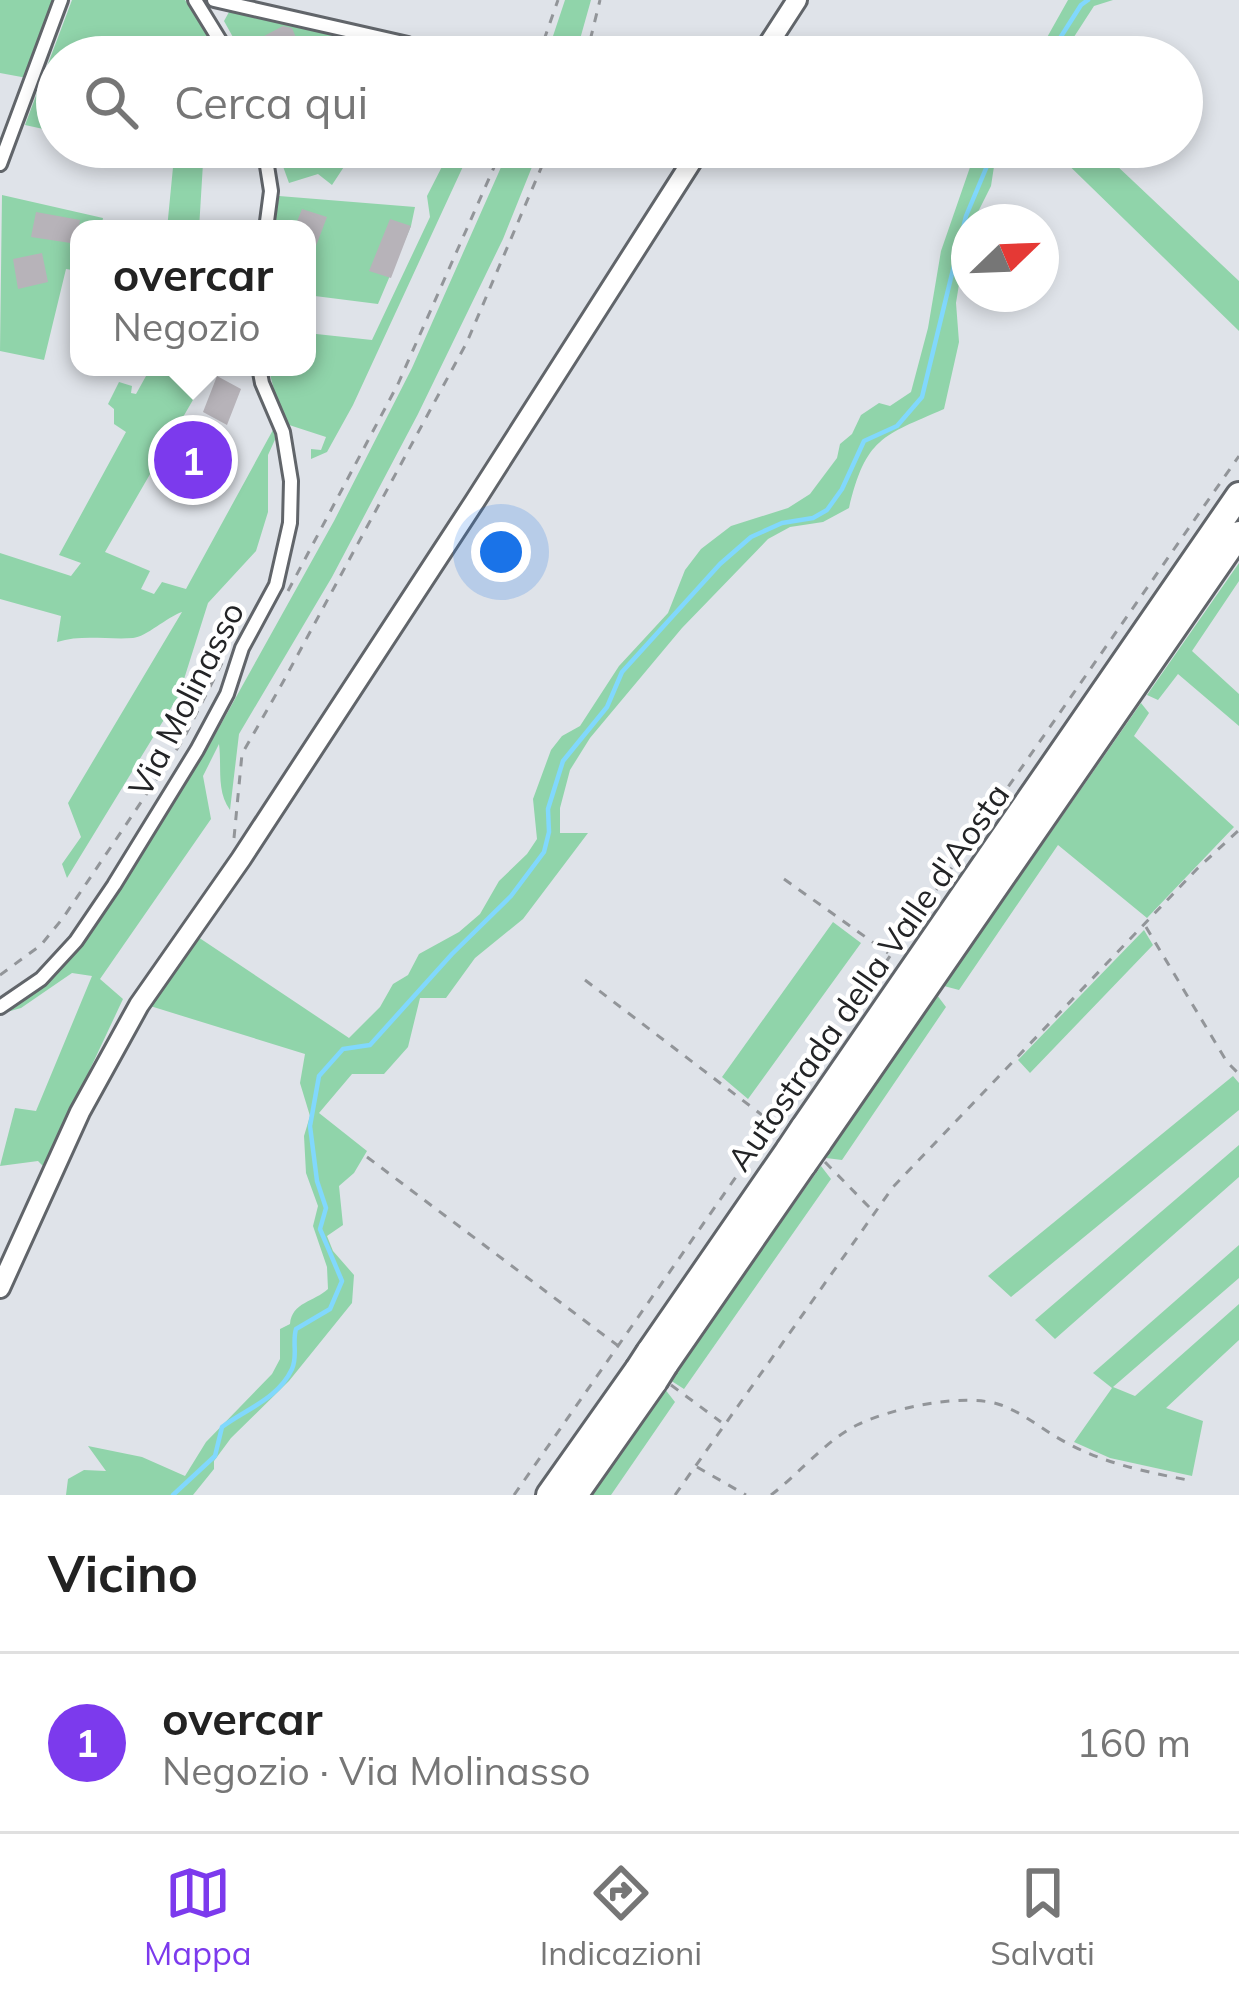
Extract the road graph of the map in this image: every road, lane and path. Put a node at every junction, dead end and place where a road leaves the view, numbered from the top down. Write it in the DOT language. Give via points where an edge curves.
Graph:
graph roads {
  1 [pos="61,0"];
  2 [pos="195,0"];
  3 [pos="214,0"];
  4 [pos="558,0"];
  5 [pos="600,0"];
  6 [pos="797,0"];
  7 [pos="46,36"];
  8 [pos="217,36"];
  9 [pos="373,36"];
  10 [pos="545,36"];
  11 [pos="591,36"];
  12 [pos="774,36"];
  13 [pos="36,60"];
  14 [pos="7,130"];
  15 [pos="0,164"];
  16 [pos="267,168"];
  17 [pos="541,168"];
  18 [pos="688,168"];
  19 [pos="267,220"];
  20 [pos="261,376"];
  21 [pos="1239,456"];
  22 [pos="1239,495"];
  23 [pos="1239,534"];
  24 [pos="1124,682"];
  25 [pos="1239,830"];
  26 [pos="241,859"];
  27 [pos="784,878"];
  28 [pos="1145,925"];
  29 [pos="890,954"];
  30 [pos="585,980"];
  31 [pos="0,1006"];
  32 [pos="1239,1074"];
  33 [pos="772,1124"];
  34 [pos="809,1150"];
  35 [pos="368,1157"];
  36 [pos="873,1211"];
  37 [pos="0,1288"];
  38 [pos="618,1346"];
  39 [pos="651,1366"];
  40 [pos="695,1466"];
  41 [pos="1188,1480"];
  42 [pos="514,1495"];
  43 [pos="549,1495"];
  44 [pos="575,1495"];
  45 [pos="675,1495"];
  46 [pos="746,1495"];
  47 [pos="771,1495"];
  1 -- 7 [label="street"];
  2 -- 8 [label="street"];
  3 -- 9 [label="street"];
  4 -- 10 [label="path"];
  5 -- 11 [label="path"];
  6 -- 12 [label="main road"];
  13 -- 14 [label="street"];
  14 -- 15 [label="street"];
  16 -- 19 [label="street"];
  17 -- 26 [label="path" via="467,343 250,735 233,851"];
  18 -- 26 [label="main road"];
  20 -- 31 [label="street, Via Molinasso" via="291,481 275,585 197,750 114,885 41,979"];
  21 -- 29 [label="path"];
  22 -- 24 [label="highway, Autostrada della Valle d'Aosta"];
  23 -- 24 [label="highway, Autostrada della Valle d'Aosta"];
  24 -- 34 [label="highway, Autostrada della Valle d'Aosta"];
  25 -- 28 [label="path"];
  26 -- 37 [label="main road" via="139,1005"];
  27 -- 29 [label="path"];
  28 -- 32 [label="path"];
  28 -- 36 [label="path"];
  29 -- 33 [label="path"];
  30 -- 33 [label="path"];
  33 -- 38 [label="path"];
  34 -- 36 [label="path"];
  34 -- 39 [label="highway, Autostrada della Valle d'Aosta"];
  35 -- 38 [label="path"];
  36 -- 40 [label="path"];
  38 -- 42 [label="path"];
  39 -- 43 [label="highway, Autostrada della Valle d'Aosta"];
  39 -- 44 [label="highway, Autostrada della Valle d'Aosta"];
  40 -- 45 [label="path"];
  40 -- 46 [label="path"];
  41 -- 47 [label="path" via="1114,1463 1015,1411 962,1399 855,1426"];
}
